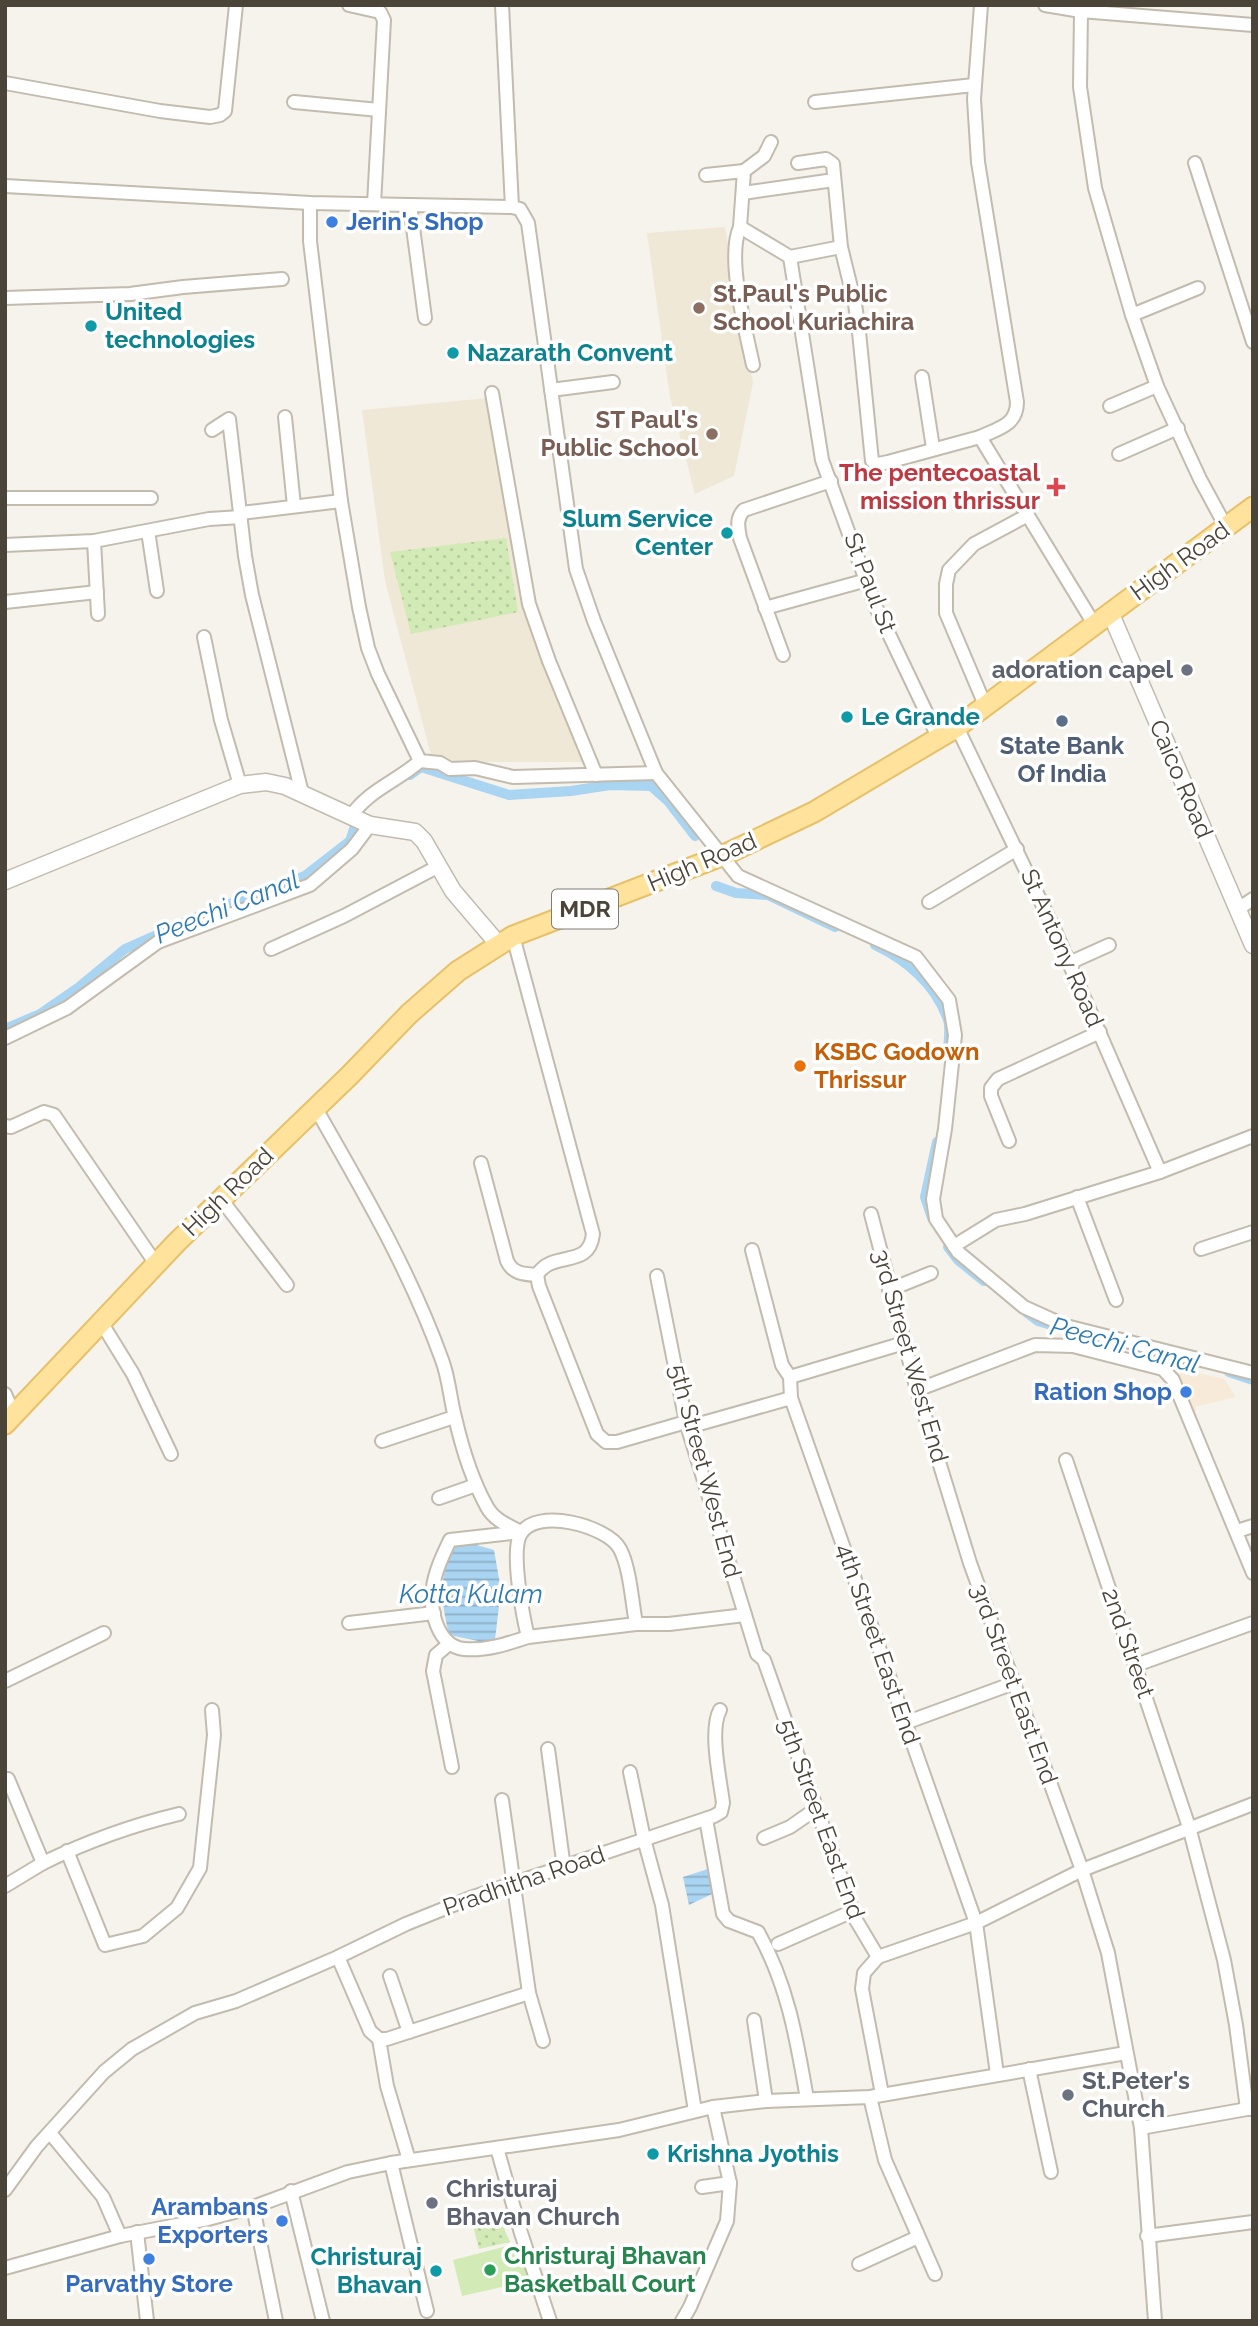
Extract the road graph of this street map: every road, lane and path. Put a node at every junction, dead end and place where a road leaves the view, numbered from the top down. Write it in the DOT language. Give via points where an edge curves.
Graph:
graph roads {
  1 [pos="236,5"];
  2 [pos="349,5"];
  3 [pos="502,5"];
  4 [pos="981,5"];
  5 [pos="1045,5"];
  6 [pos="1081,11"];
  7 [pos="1253,25"];
  8 [pos="5,83"];
  9 [pos="974,85"];
  10 [pos="294,102"];
  11 [pos="816,102"];
  12 [pos="379,110"];
  13 [pos="771,142"];
  14 [pos="798,163"];
  15 [pos="1195,163"];
  16 [pos="744,171"];
  17 [pos="706,174"];
  18 [pos="834,180"];
  19 [pos="5,186"];
  20 [pos="743,193"];
  21 [pos="310,203"];
  22 [pos="374,204"];
  23 [pos="410,205"];
  24 [pos="512,207"];
  25 [pos="740,227"];
  26 [pos="841,247"];
  27 [pos="790,257"];
  28 [pos="282,279"];
  29 [pos="1198,288"];
  30 [pos="5,298"];
  31 [pos="1132,315"];
  32 [pos="425,318"];
  33 [pos="1253,342"];
  34 [pos="753,365"];
  35 [pos="922,377"];
  36 [pos="613,382"];
  37 [pos="1157,386"];
  38 [pos="551,390"];
  39 [pos="492,393"];
  40 [pos="1110,406"];
  41 [pos="285,417"];
  42 [pos="1178,428"];
  43 [pos="212,430"];
  44 [pos="980,437"];
  45 [pos="933,449"];
  46 [pos="1119,454"];
  47 [pos="831,481"];
  48 [pos="5,498"];
  49 [pos="151,498"];
  50 [pos="341,501"];
  51 [pos="294,506"];
  52 [pos="1253,508"];
  53 [pos="241,515"];
  54 [pos="1028,515"];
  55 [pos="1226,527"];
  56 [pos="148,531"];
  57 [pos="94,541"];
  58 [pos="5,545"];
  59 [pos="867,580"];
  60 [pos="156,591"];
  61 [pos="97,592"];
  62 [pos="5,602"];
  63 [pos="765,608"];
  64 [pos="98,614"];
  65 [pos="1102,618"];
  66 [pos="204,637"];
  67 [pos="783,655"];
  68 [pos="985,705"];
  69 [pos="957,727"];
  70 [pos="939,739"];
  71 [pos="420,761"];
  72 [pos="656,774"];
  73 [pos="596,775"];
  74 [pos="240,785"];
  75 [pos="302,793"];
  76 [pos="360,820"];
  77 [pos="1017,849"];
  78 [pos="724,855"];
  79 [pos="439,866"];
  80 [pos="5,881"];
  81 [pos="1253,899"];
  82 [pos="929,902"];
  83 [pos="1238,909"];
  84 [pos="506,940"];
  85 [pos="1109,945"];
  86 [pos="1253,945"];
  87 [pos="271,949"];
  88 [pos="1069,963"];
  89 [pos="1100,1032"];
  90 [pos="5,1038"];
  91 [pos="315,1107"];
  92 [pos="5,1126"];
  93 [pos="1253,1136"];
  94 [pos="1009,1140"];
  95 [pos="481,1163"];
  96 [pos="1160,1172"];
  97 [pos="1077,1197"];
  98 [pos="221,1199"];
  99 [pos="871,1214"];
  100 [pos="1253,1232"];
  101 [pos="954,1246"];
  102 [pos="1201,1249"];
  103 [pos="752,1250"];
  104 [pos="156,1264"];
  105 [pos="931,1273"];
  106 [pos="537,1275"];
  107 [pos="657,1276"];
  108 [pos="287,1284"];
  109 [pos="889,1290"];
  110 [pos="1116,1300"];
  111 [pos="101,1322"];
  112 [pos="904,1343"];
  113 [pos="1253,1373"];
  114 [pos="790,1377"];
  115 [pos="917,1390"];
  116 [pos="5,1394"];
  117 [pos="790,1398"];
  118 [pos="454,1417"];
  119 [pos="10,1420"];
  120 [pos="687,1422"];
  121 [pos="382,1441"];
  122 [pos="171,1454"];
  123 [pos="1066,1460"];
  124 [pos="476,1485"];
  125 [pos="439,1498"];
  126 [pos="952,1498"];
  127 [pos="1253,1526"];
  128 [pos="1237,1531"];
  129 [pos="522,1532"];
  130 [pos="1253,1573"];
  131 [pos="434,1613"];
  132 [pos="745,1615"];
  133 [pos="349,1623"];
  134 [pos="1253,1623"];
  135 [pos="636,1624"];
  136 [pos="104,1633"];
  137 [pos="528,1637"];
  138 [pos="449,1644"];
  139 [pos="764,1660"];
  140 [pos="1136,1664"];
  141 [pos="5,1681"];
  142 [pos="1014,1683"];
  143 [pos="212,1710"];
  144 [pos="720,1710"];
  145 [pos="905,1723"];
  146 [pos="548,1749"];
  147 [pos="452,1767"];
  148 [pos="630,1772"];
  149 [pos="6,1777"];
  150 [pos="502,1800"];
  151 [pos="1253,1804"];
  152 [pos="816,1810"];
  153 [pos="179,1814"];
  154 [pos="706,1819"];
  155 [pos="1189,1826"];
  156 [pos="764,1838"];
  157 [pos="644,1839"];
  158 [pos="67,1851"];
  159 [pos="43,1863"];
  160 [pos="564,1868"];
  161 [pos="1082,1870"];
  162 [pos="515,1884"];
  163 [pos="5,1886"];
  164 [pos="853,1911"];
  165 [pos="976,1923"];
  166 [pos="778,1944"];
  167 [pos="338,1957"];
  168 [pos="878,1957"];
  169 [pos="390,1976"];
  170 [pos="529,1993"];
  171 [pos="754,2020"];
  172 [pos="409,2032"];
  173 [pos="379,2039"];
  174 [pos="543,2041"];
  175 [pos="1126,2053"];
  176 [pos="1029,2069"];
  177 [pos="997,2074"];
  178 [pos="876,2095"];
  179 [pos="807,2099"];
  180 [pos="766,2101"];
  181 [pos="713,2107"];
  182 [pos="1250,2109"];
  183 [pos="695,2111"];
  184 [pos="1140,2127"];
  185 [pos="50,2133"];
  186 [pos="497,2148"];
  187 [pos="409,2160"];
  188 [pos="391,2163"];
  189 [pos="1051,2172"];
  190 [pos="730,2183"];
  191 [pos="702,2187"];
  192 [pos="5,2190"];
  193 [pos="291,2191"];
  194 [pos="253,2207"];
  195 [pos="1253,2222"];
  196 [pos="137,2232"];
  197 [pos="120,2236"];
  198 [pos="1147,2236"];
  199 [pos="918,2237"];
  200 [pos="859,2264"];
  201 [pos="5,2268"];
  202 [pos="935,2274"];
  203 [pos="427,2311"];
  204 [pos="147,2321"];
  205 [pos="276,2321"];
  206 [pos="323,2321"];
  207 [pos="550,2321"];
  208 [pos="682,2321"];
  209 [pos="1155,2321"];
  1 -- 8 [label="street" via="225,111 220,115 160,111"];
  2 -- 12 [label="street" via="373,8 384,20"];
  3 -- 24 [label="street"];
  4 -- 9 [label="street"];
  5 -- 6 [label="street"];
  6 -- 7 [label="street"];
  6 -- 31 [label="street" via="1080,86 1095,188"];
  9 -- 11 [label="street"];
  9 -- 44 [label="street" via="978,162 1017,402 1012,422"];
  10 -- 12 [label="street"];
  12 -- 22 [label="street"];
  13 -- 16 [label="street" via="764,156"];
  14 -- 18 [label="street" via="830,160"];
  15 -- 33 [label="street"];
  16 -- 17 [label="street"];
  16 -- 20 [label="street"];
  18 -- 20 [label="street"];
  18 -- 26 [label="street"];
  19 -- 21 [label="street"];
  20 -- 25 [label="street"];
  21 -- 22 [label="street"];
  21 -- 50 [label="street" via="310,241"];
  22 -- 23 [label="street"];
  23 -- 24 [label="street"];
  23 -- 32 [label="street"];
  24 -- 38 [label="street" via="520,209 528,223"];
  25 -- 27 [label="street"];
  25 -- 34 [label="street" via="735,250 740,304"];
  26 -- 27 [label="street"];
  26 -- 45 [label="street" via="855,304 872,461 888,463"];
  27 -- 47 [label="street, St Paul St" via="822,460"];
  28 -- 30 [label="street" via="130,294"];
  29 -- 31 [label="street"];
  31 -- 37 [label="street"];
  35 -- 45 [label="street"];
  36 -- 38 [label="street"];
  37 -- 40 [label="street"];
  37 -- 42 [label="street"];
  38 -- 72 [label="street" via="576,569"];
  39 -- 73 [label="street" via="529,604"];
  41 -- 51 [label="street"];
  42 -- 46 [label="street"];
  42 -- 55 [label="street"];
  43 -- 53 [label="street" via="229,419"];
  44 -- 45 [label="street"];
  44 -- 54 [label="street"];
  47 -- 59 [label="street, St Paul St"];
  47 -- 63 [label="street" via="739,515 740,538"];
  48 -- 49 [label="street"];
  50 -- 51 [label="street"];
  50 -- 71 [label="street" via="368,648"];
  51 -- 53 [label="street"];
  52 -- 55 [label="main road, High Road / MDR"];
  53 -- 56 [label="street"];
  53 -- 75 [label="street" via="252,595"];
  54 -- 65 [label="street"];
  54 -- 68 [label="street" via="974,544 949,570 946,613"];
  55 -- 65 [label="main road, High Road / MDR"];
  56 -- 57 [label="street"];
  56 -- 60 [label="street"];
  57 -- 58 [label="street"];
  57 -- 61 [label="street"];
  59 -- 63 [label="street"];
  59 -- 70 [label="street, St Paul St"];
  61 -- 62 [label="street"];
  61 -- 64 [label="street"];
  63 -- 67 [label="street"];
  65 -- 68 [label="main road, High Road / MDR"];
  65 -- 83 [label="street, Caico Road"];
  66 -- 74 [label="street"];
  68 -- 69 [label="main road, High Road / MDR"];
  69 -- 70 [label="main road, High Road / MDR"];
  69 -- 77 [label="street, St Antony Road"];
  70 -- 78 [label="main road, High Road / MDR" via="814,812"];
  71 -- 73 [label="street" via="513,777"];
  71 -- 76 [label="street" via="360,802"];
  72 -- 73 [label="street"];
  72 -- 78 [label="street"];
  74 -- 75 [label="street" via="266,782"];
  74 -- 80 [label="street"];
  75 -- 76 [label="street"];
  76 -- 79 [label="street" via="415,832"];
  76 -- 90 [label="street" via="352,849 310,885 158,942 67,1008"];
  77 -- 82 [label="street"];
  77 -- 88 [label="street, St Antony Road"];
  78 -- 84 [label="main road, High Road / MDR"];
  78 -- 101 [label="street" via="738,876 916,957 949,1000 955,1035 933,1199 936,1219"];
  79 -- 84 [label="street" via="453,891"];
  79 -- 87 [label="street"];
  81 -- 83 [label="street"];
  83 -- 86 [label="street, Caico Road"];
  84 -- 91 [label="main road, High Road / MDR" via="458,971"];
  84 -- 106 [label="street" via="593,1234 592,1245 584,1254 549,1263"];
  85 -- 88 [label="street"];
  88 -- 89 [label="street, St Antony Road"];
  89 -- 94 [label="street" via="998,1079 990,1088"];
  89 -- 96 [label="street, St Antony Road"];
  91 -- 98 [label="main road, High Road / MDR"];
  91 -- 118 [label="street" via="376,1214 424,1312 444,1364"];
  92 -- 104 [label="street" via="44,1112 54,1115"];
  93 -- 96 [label="street"];
  95 -- 106 [label="street" via="511,1270"];
  96 -- 97 [label="street"];
  97 -- 101 [label="street" via="996,1220"];
  97 -- 110 [label="street"];
  98 -- 104 [label="main road, High Road / MDR"];
  98 -- 108 [label="street"];
  99 -- 109 [label="street, 3rd Street West End"];
  100 -- 102 [label="street"];
  101 -- 113 [label="street" via="1024,1307 1066,1325"];
  103 -- 114 [label="street, 4th Street East End" via="782,1365"];
  104 -- 111 [label="main road, High Road / MDR"];
  105 -- 109 [label="street"];
  106 -- 120 [label="street" via="597,1434 606,1442 617,1442"];
  107 -- 120 [label="street, 5th Street West End"];
  109 -- 112 [label="street, 3rd Street West End"];
  111 -- 119 [label="main road, High Road / MDR"];
  111 -- 122 [label="street" via="133,1374"];
  112 -- 114 [label="street"];
  112 -- 115 [label="street, 3rd Street West End"];
  114 -- 117 [label="street, 4th Street East End"];
  115 -- 126 [label="street, 3rd Street West End"];
  115 -- 128 [label="street" via="1035,1345 1073,1346 1163,1369 1173,1380"];
  116 -- 119 [label="street"];
  117 -- 120 [label="street" via="692,1426"];
  117 -- 145 [label="street, 4th Street East End"];
  118 -- 121 [label="street"];
  118 -- 124 [label="street"];
  120 -- 132 [label="street, 5th Street West End"];
  123 -- 140 [label="street, 2nd Street"];
  124 -- 125 [label="street"];
  124 -- 129 [label="street" via="489,1511"];
  126 -- 142 [label="street, 3rd Street East End" via="970,1563"];
  127 -- 128 [label="street"];
  128 -- 130 [label="street"];
  129 -- 131 [label="street" via="450,1541 432,1588"];
  129 -- 135 [label="street" via="536,1522 561,1520 610,1538 624,1561"];
  129 -- 137 [label="street" via="517,1543 520,1597"];
  131 -- 133 [label="street"];
  131 -- 138 [label="street" via="440,1635"];
  132 -- 135 [label="street"];
  132 -- 139 [label="street, 5th Street West End" via="757,1654"];
  134 -- 140 [label="street"];
  135 -- 137 [label="street"];
  136 -- 141 [label="street"];
  137 -- 138 [label="street" via="492,1648 461,1649"];
  138 -- 147 [label="street" via="436,1656 433,1671"];
  139 -- 152 [label="street, 5th Street East End"];
  140 -- 155 [label="street, 2nd Street"];
  142 -- 145 [label="street"];
  142 -- 161 [label="street, 3rd Street East End"];
  143 -- 158 [label="street" via="214,1735 200,1868 177,1908 143,1936 105,1945"];
  144 -- 154 [label="street" via="715,1731 723,1803 720,1812"];
  145 -- 165 [label="street, 4th Street East End"];
  146 -- 160 [label="street"];
  148 -- 157 [label="street"];
  149 -- 159 [label="street"];
  150 -- 162 [label="street"];
  151 -- 155 [label="street"];
  152 -- 156 [label="street"];
  152 -- 164 [label="street, 5th Street East End"];
  153 -- 158 [label="street"];
  154 -- 157 [label="street, Pradhitha Road"];
  154 -- 179 [label="street" via="723,1914 758,1932 773,1959 796,2031"];
  155 -- 161 [label="street"];
  155 -- 182 [label="street, 2nd Street" via="1224,1961"];
  157 -- 160 [label="street, Pradhitha Road"];
  157 -- 183 [label="street" via="662,1905"];
  158 -- 159 [label="street"];
  159 -- 163 [label="street"];
  160 -- 162 [label="street, Pradhitha Road"];
  161 -- 165 [label="street"];
  161 -- 175 [label="street, 3rd Street East End" via="1108,1953"];
  162 -- 167 [label="street, Pradhitha Road" via="406,1924"];
  162 -- 170 [label="street"];
  164 -- 166 [label="street"];
  164 -- 168 [label="street, 5th Street East End"];
  165 -- 168 [label="street"];
  165 -- 177 [label="street, 4th Street East End"];
  167 -- 173 [label="street" via="370,2031"];
  167 -- 185 [label="street, Pradhitha Road" via="236,2001 195,2013 132,2049"];
  168 -- 178 [label="street" via="864,1973 862,1989"];
  169 -- 172 [label="street"];
  170 -- 172 [label="street"];
  170 -- 174 [label="street"];
  171 -- 180 [label="street"];
  172 -- 173 [label="street"];
  173 -- 187 [label="street" via="387,2086"];
  175 -- 176 [label="street"];
  175 -- 184 [label="street, 3rd Street East End"];
  176 -- 177 [label="street"];
  176 -- 189 [label="street"];
  177 -- 178 [label="street"];
  178 -- 179 [label="street"];
  178 -- 199 [label="street" via="885,2160"];
  179 -- 180 [label="street"];
  180 -- 181 [label="street"];
  181 -- 183 [label="street"];
  181 -- 190 [label="street"];
  182 -- 184 [label="street"];
  183 -- 186 [label="street" via="619,2130"];
  184 -- 198 [label="street, 3rd Street East End"];
  185 -- 192 [label="street, Pradhitha Road"];
  185 -- 197 [label="street" via="103,2197"];
  186 -- 187 [label="street"];
  186 -- 207 [label="street"];
  187 -- 188 [label="street"];
  188 -- 193 [label="street"];
  188 -- 203 [label="street"];
  190 -- 191 [label="street"];
  190 -- 208 [label="street" via="727,2221"];
  193 -- 194 [label="street"];
  193 -- 206 [label="street"];
  194 -- 196 [label="street"];
  194 -- 205 [label="street"];
  195 -- 198 [label="street"];
  196 -- 197 [label="street"];
  196 -- 204 [label="street"];
  197 -- 201 [label="street"];
  198 -- 209 [label="street, 3rd Street East End"];
  199 -- 200 [label="street"];
  199 -- 202 [label="street"];
}
